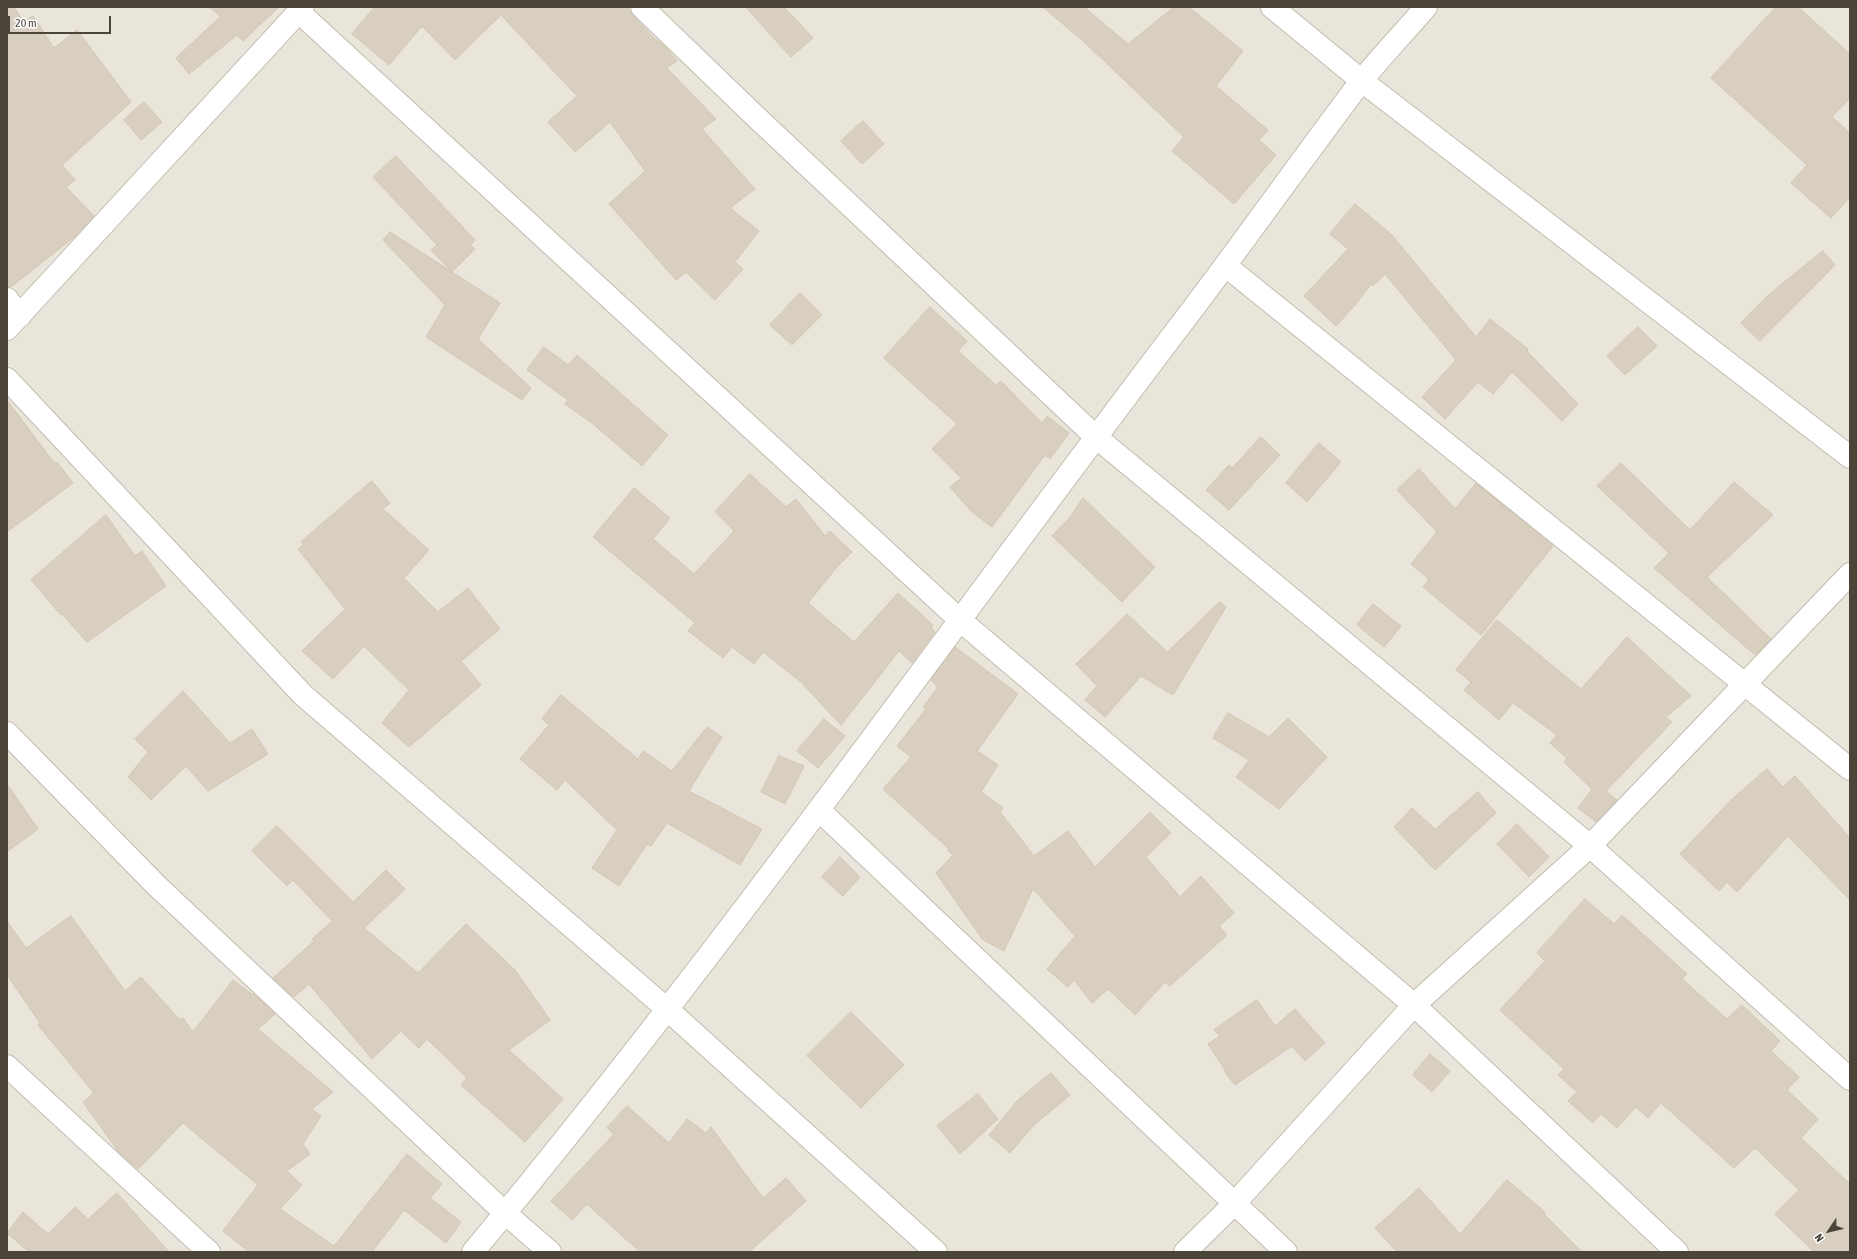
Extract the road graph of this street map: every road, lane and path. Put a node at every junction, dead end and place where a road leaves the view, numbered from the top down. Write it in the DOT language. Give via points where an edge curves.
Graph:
graph roads {
  1 [pos="642,7"];
  2 [pos="1272,7"];
  3 [pos="1426,7"];
  4 [pos="301,9"];
  5 [pos="1362,81"];
  6 [pos="1226,266"];
  7 [pos="7,299"];
  8 [pos="14,322"];
  9 [pos="7,379"];
  10 [pos="1096,437"];
  11 [pos="1850,457"];
  12 [pos="1850,574"];
  13 [pos="961,621"];
  14 [pos="1746,684"];
  15 [pos="7,733"];
  16 [pos="1850,769"];
  17 [pos="819,810"];
  18 [pos="1590,846"];
  19 [pos="1414,1005"];
  20 [pos="667,1009"];
  21 [pos="7,1066"];
  22 [pos="1850,1079"];
  23 [pos="1234,1204"];
  24 [pos="505,1213"];
  25 [pos="209,1252"];
  26 [pos="473,1252"];
  27 [pos="550,1252"];
  28 [pos="936,1252"];
  29 [pos="1186,1252"];
  30 [pos="1286,1252"];
  31 [pos="1677,1252"];
  1 -- 10 [label="street"];
  2 -- 5 [label="street"];
  3 -- 5 [label="street"];
  4 -- 8 [label="street"];
  4 -- 13 [label="street"];
  5 -- 6 [label="street"];
  5 -- 11 [label="street"];
  6 -- 10 [label="street"];
  6 -- 14 [label="street"];
  7 -- 8 [label="street"];
  9 -- 20 [label="street" via="303,695"];
  10 -- 13 [label="street"];
  10 -- 18 [label="street"];
  12 -- 14 [label="street"];
  13 -- 17 [label="street"];
  13 -- 19 [label="street"];
  14 -- 16 [label="street"];
  14 -- 18 [label="street"];
  15 -- 24 [label="street" via="156,885"];
  17 -- 20 [label="street"];
  17 -- 23 [label="street"];
  18 -- 19 [label="street"];
  18 -- 22 [label="street"];
  19 -- 23 [label="street"];
  19 -- 31 [label="street"];
  20 -- 24 [label="street"];
  20 -- 28 [label="street"];
  21 -- 25 [label="street"];
  23 -- 29 [label="street"];
  23 -- 30 [label="street"];
  24 -- 26 [label="street"];
  24 -- 27 [label="street"];
}
